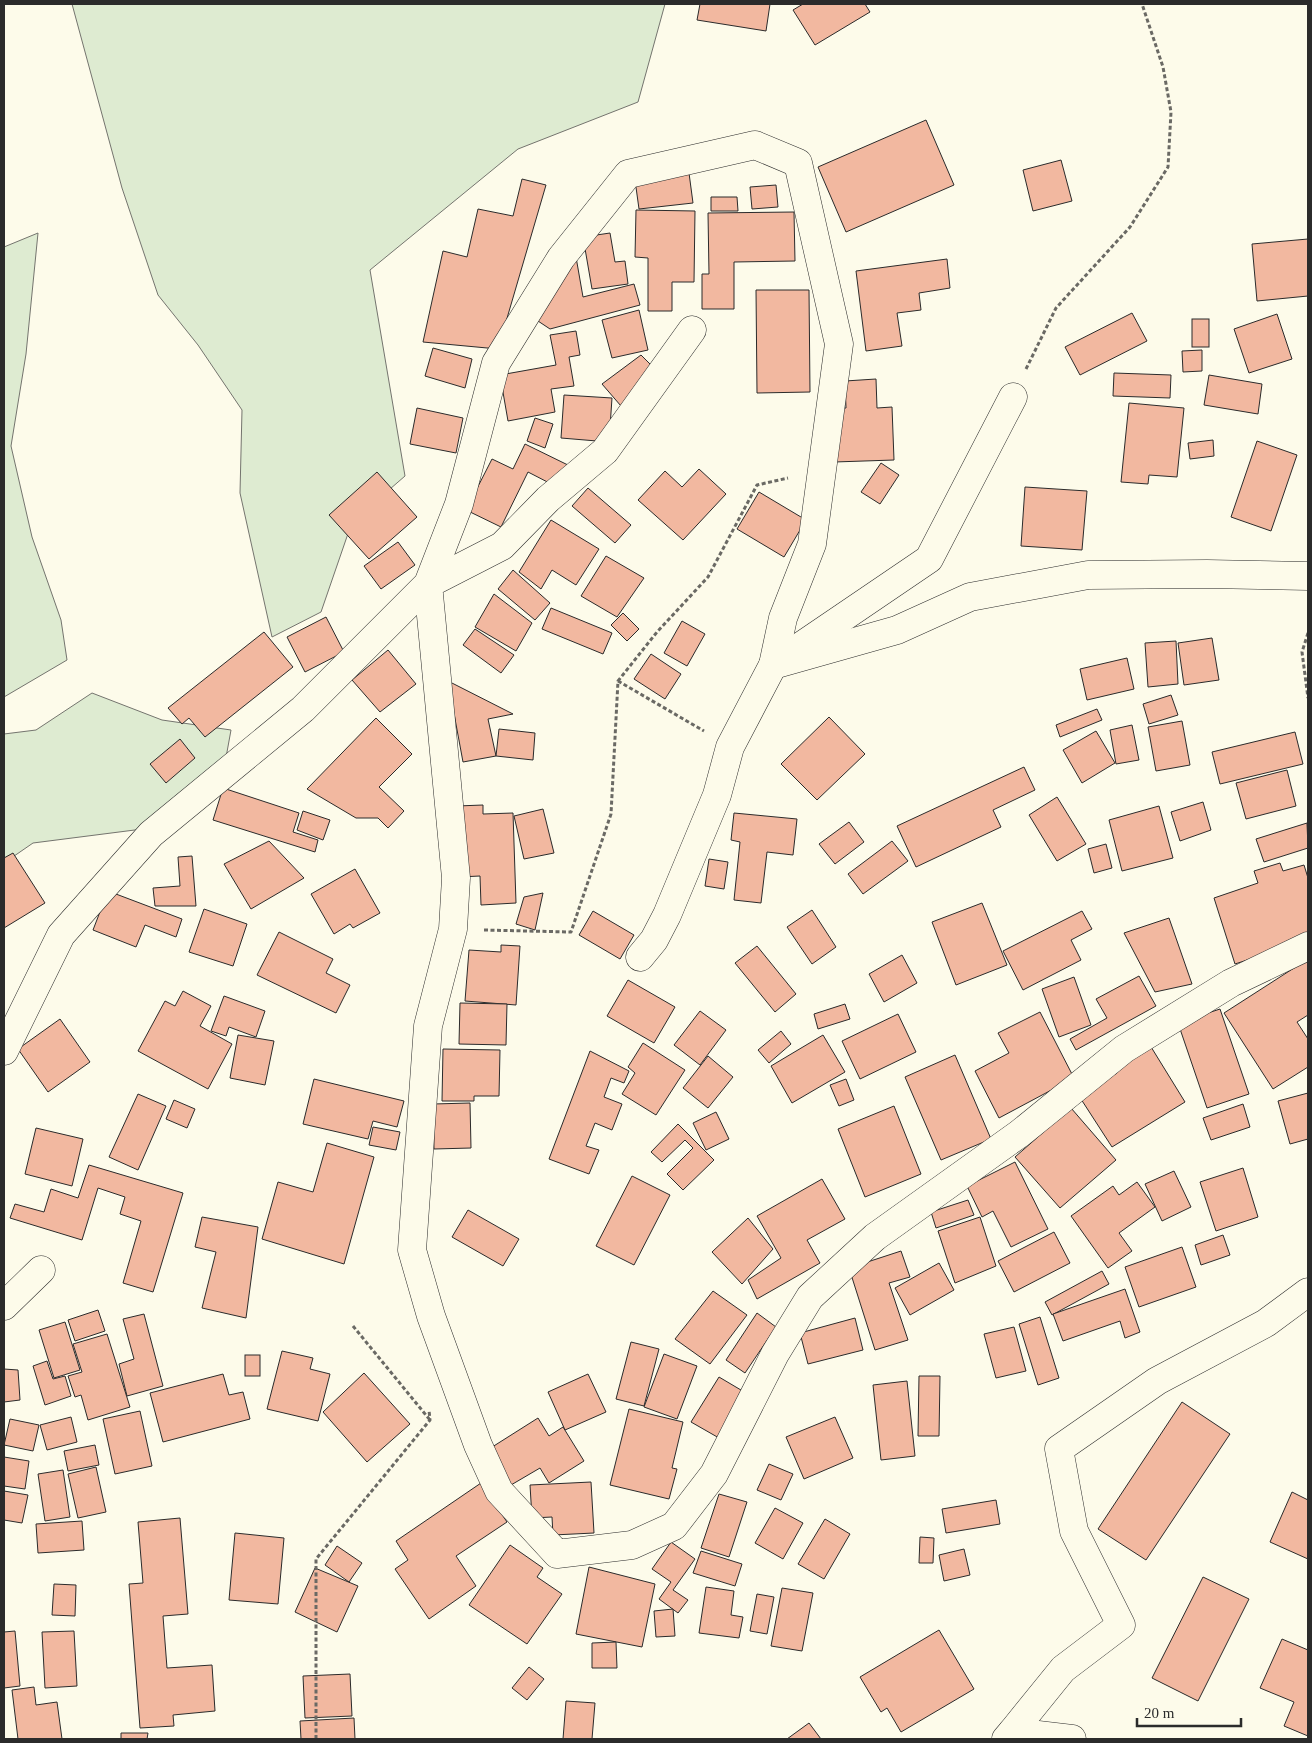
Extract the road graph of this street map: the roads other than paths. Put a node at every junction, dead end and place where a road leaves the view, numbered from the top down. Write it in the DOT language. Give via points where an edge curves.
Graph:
graph roads {
  1 [pos="692,330"];
  2 [pos="1013,397"];
  3 [pos="1308,576"];
  4 [pos="428,584"];
  5 [pos="773,664"];
  6 [pos="1308,946"];
  7 [pos="640,957"];
  8 [pos="4,1051"];
  9 [pos="41,1270"];
  10 [pos="1308,1292"];
  11 [pos="4,1306"];
  12 [pos="1009,1736"];
  13 [pos="1072,1739"];
  1 -- 4 [label="street" via="604,451 548,498 502,546"];
  2 -- 5 [label="street" via="929,559"];
  3 -- 5 [label="street" via="1088,576 970,597 897,630"];
  4 -- 5 [label="street" via="459,504 496,363 561,258 628,174 754,145 798,163 839,344 812,544 783,618"];
  4 -- 6 [label="street" via="456,878 453,929 428,1026 412,1250 431,1316 478,1445 499,1491 557,1554 632,1545 674,1526 714,1474 775,1354 810,1296 875,1237 1020,1134 1124,1048 1231,983"];
  4 -- 8 [label="street" via="303,709 145,842 60,935"];
  5 -- 7 [label="street" via="730,747 717,795 667,915 654,940"];
  9 -- 11 [label="street"];
  10 -- 12 [label="street" via="1266,1322 1156,1381 1059,1449 1074,1531 1122,1625 1063,1669"];
  12 -- 13 [label="street"];
}
